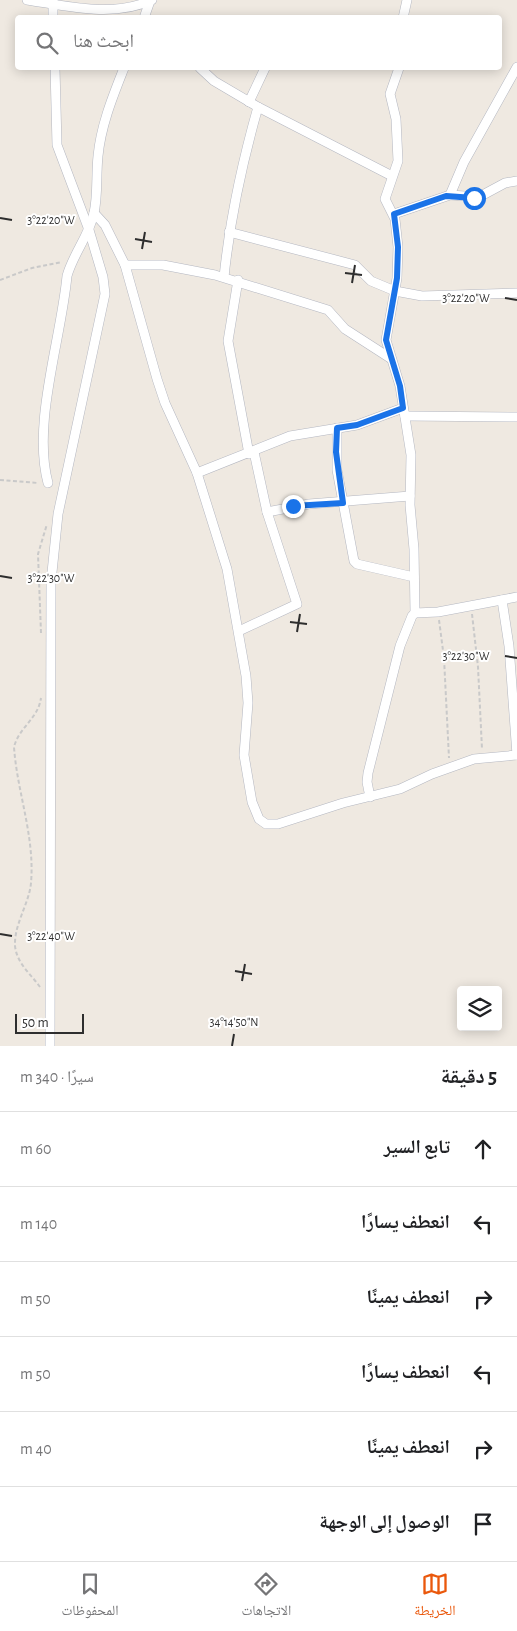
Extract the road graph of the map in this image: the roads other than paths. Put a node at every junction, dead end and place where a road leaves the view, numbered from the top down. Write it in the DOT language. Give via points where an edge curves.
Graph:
graph roads {
  1 [pos="27,0"];
  2 [pos="407,0"];
  3 [pos="151,1"];
  4 [pos="53,2"];
  5 [pos="53,15"];
  6 [pos="147,15"];
  7 [pos="404,15"];
  8 [pos="517,67"];
  9 [pos="55,70"];
  10 [pos="123,70"];
  11 [pos="202,70"];
  12 [pos="264,70"];
  13 [pos="398,70"];
  14 [pos="250,102"];
  15 [pos="258,108"];
  16 [pos="392,176"];
  17 [pos="517,181"];
  18 [pos="450,195"];
  19 [pos="94,213"];
  20 [pos="394,214"];
  21 [pos="89,230"];
  22 [pos="229,232"];
  23 [pos="125,265"];
  24 [pos="224,277"];
  25 [pos="238,280"];
  26 [pos="395,290"];
  27 [pos="517,294"];
  28 [pos="390,358"];
  29 [pos="404,412"];
  30 [pos="517,417"];
  31 [pos="337,428"];
  32 [pos="251,453"];
  33 [pos="197,473"];
  34 [pos="48,483"];
  35 [pos="410,496"];
  36 [pos="343,503"];
  37 [pos="267,512"];
  38 [pos="414,577"];
  39 [pos="517,597"];
  40 [pos="502,600"];
  41 [pos="415,613"];
  42 [pos="239,631"];
  43 [pos="517,755"];
  44 [pos="370,796"];
  45 [pos="50,1046"];
  1 -- 4 [label="street"];
  2 -- 7 [label="street"];
  3 -- 4 [label="street" via="116,9"];
  3 -- 6 [label="street"];
  4 -- 5 [label="street"];
  8 -- 18 [label="street" via="464,162"];
  9 -- 21 [label="street" via="57,144"];
  10 -- 19 [label="street" via="103,130"];
  11 -- 14 [label="street" via="214,81"];
  12 -- 14 [label="street"];
  13 -- 16 [label="street" via="390,94 398,151"];
  14 -- 15 [label="street"];
  15 -- 16 [label="street"];
  15 -- 22 [label="street"];
  16 -- 20 [label="street" via="385,199"];
  17 -- 18 [label="street" via="504,183 479,197"];
  18 -- 20 [label="street"];
  19 -- 21 [label="street"];
  19 -- 23 [label="street" via="105,225"];
  20 -- 26 [label="street" via="398,247"];
  21 -- 34 [label="street" via="71,260 43,434"];
  21 -- 45 [label="street" via="105,294 58,514 51,582"];
  22 -- 24 [label="street"];
  22 -- 26 [label="street" via="355,266 371,282"];
  23 -- 24 [label="street" via="163,265"];
  23 -- 33 [label="street" via="165,403"];
  24 -- 25 [label="street"];
  25 -- 28 [label="street" via="328,310 345,329"];
  25 -- 32 [label="street" via="228,341"];
  26 -- 27 [label="street" via="434,297"];
  26 -- 28 [label="street" via="386,340"];
  28 -- 29 [label="street" via="400,386"];
  29 -- 30 [label="street"];
  29 -- 31 [label="street"];
  29 -- 35 [label="street" via="411,463"];
  31 -- 32 [label="street" via="290,436"];
  31 -- 36 [label="street" via="336,452"];
  32 -- 33 [label="street"];
  32 -- 37 [label="street"];
  33 -- 42 [label="street" via="227,569"];
  35 -- 36 [label="street"];
  35 -- 38 [label="street"];
  36 -- 37 [label="street" via="309,504"];
  36 -- 38 [label="street" via="354,561"];
  37 -- 42 [label="street" via="297,604"];
  38 -- 41 [label="street"];
  39 -- 40 [label="street"];
  40 -- 41 [label="street"];
  40 -- 43 [label="street" via="509,646"];
  41 -- 44 [label="street" via="409,620 400,646 368,773 366,782"];
  42 -- 44 [label="street" via="248,703 244,755 252,802 259,819 266,824 278,824"];
  43 -- 44 [label="street" via="482,759 449,768 400,790"];
}
